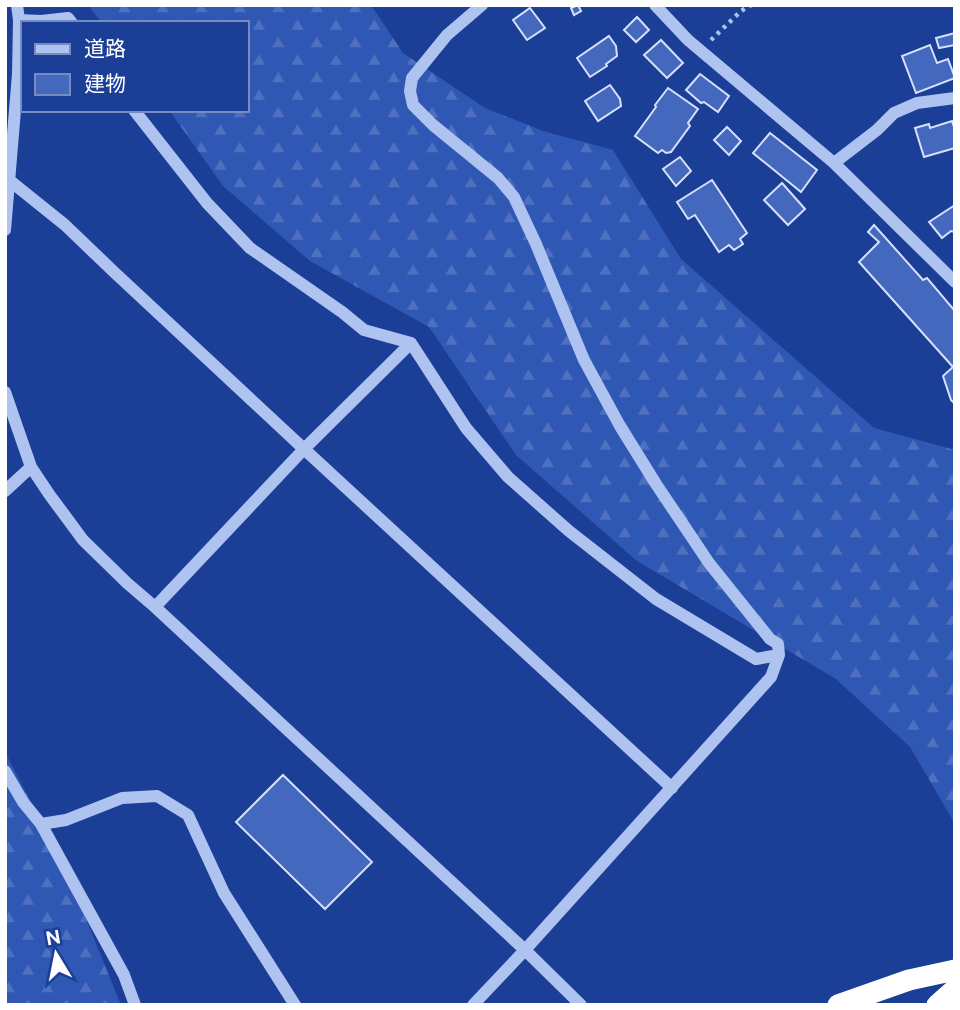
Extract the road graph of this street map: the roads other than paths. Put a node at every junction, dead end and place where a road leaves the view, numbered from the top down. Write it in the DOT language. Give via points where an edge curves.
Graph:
graph roads {
  1 [pos="17,5"];
  2 [pos="482,5"];
  3 [pos="656,5"];
  4 [pos="19,20"];
  5 [pos="41,21"];
  6 [pos="41,21"];
  7 [pos="70,21"];
  8 [pos="955,98"];
  9 [pos="136,112"];
  10 [pos="834,163"];
  11 [pos="9,180"];
  12 [pos="5,230"];
  13 [pos="955,282"];
  14 [pos="411,343"];
  15 [pos="5,393"];
  16 [pos="304,449"];
  17 [pos="30,467"];
  18 [pos="5,491"];
  19 [pos="155,607"];
  20 [pos="779,655"];
  21 [pos="5,771"];
  22 [pos="671,788"];
  23 [pos="41,824"];
  24 [pos="525,950"];
  25 [pos="955,970"];
  26 [pos="955,989"];
  27 [pos="135,1005"];
  28 [pos="295,1005"];
  29 [pos="473,1005"];
  30 [pos="581,1005"];
  31 [pos="838,1005"];
  32 [pos="937,1005"];
  1 -- 4 [label="street"];
  2 -- 20 [label="street" via="447,35 412,78 413,105 514,197 584,360 620,425 709,563 778,644"];
  3 -- 10 [label="street" via="688,40"];
  4 -- 6 [label="street"];
  4 -- 11 [label="street"];
  5 -- 7 [label="street"];
  8 -- 10 [label="street" via="917,103 894,113"];
  9 -- 14 [label="street" via="207,203 250,248 365,330"];
  10 -- 13 [label="street"];
  11 -- 12 [label="street"];
  11 -- 16 [label="street" via="65,225"];
  14 -- 16 [label="street"];
  14 -- 20 [label="street" via="466,428 508,477 569,531 656,599 756,659"];
  15 -- 17 [label="street"];
  16 -- 19 [label="street"];
  16 -- 22 [label="street"];
  17 -- 18 [label="street"];
  17 -- 19 [label="street" via="83,540"];
  19 -- 24 [label="street"];
  20 -- 22 [label="street" via="772,677"];
  21 -- 23 [label="street"];
  22 -- 24 [label="street"];
  23 -- 27 [label="street" via="124,975"];
  23 -- 28 [label="street" via="65,820 122,797 157,796 188,814 224,893"];
  24 -- 29 [label="street"];
  24 -- 30 [label="street"];
  25 -- 31 [label="highway" via="909,980"];
  26 -- 32 [label="highway"];
}
